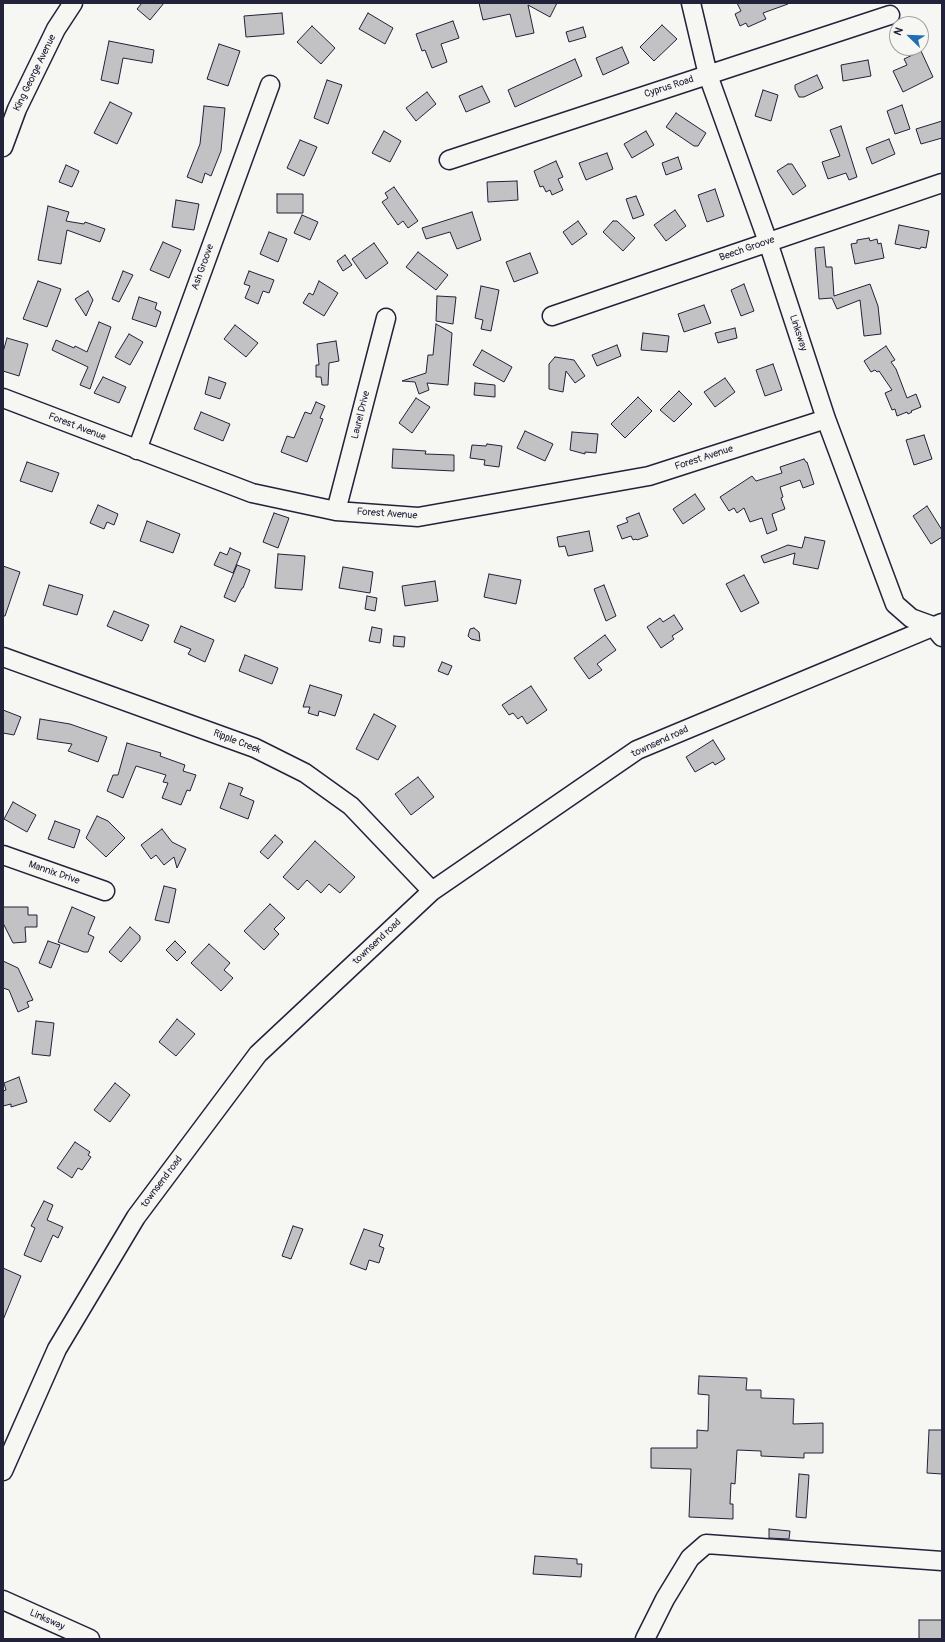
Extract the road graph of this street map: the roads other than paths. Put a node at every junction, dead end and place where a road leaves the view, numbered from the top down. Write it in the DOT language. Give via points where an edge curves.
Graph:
graph roads {
  1 [pos="73,3"];
  2 [pos="691,3"];
  3 [pos="890,15"];
  4 [pos="708,74"];
  5 [pos="270,84"];
  6 [pos="3,147"];
  7 [pos="449,160"];
  8 [pos="942,183"];
  9 [pos="768,242"];
  10 [pos="552,316"];
  11 [pos="386,318"];
  12 [pos="3,398"];
  13 [pos="826,419"];
  14 [pos="137,450"];
  15 [pos="336,511"];
  16 [pos="939,629"];
  17 [pos="3,657"];
  18 [pos="3,855"];
  19 [pos="105,891"];
  20 [pos="432,891"];
  21 [pos="3,1471"];
  22 [pos="942,1561"];
  23 [pos="3,1600"];
  24 [pos="90,1639"];
  25 [pos="645,1639"];
  1 -- 6 [label="street, King George Avenue" via="56,29 20,102"];
  2 -- 4 [label="street, Linksway"];
  3 -- 4 [label="street, Cyprus Road"];
  4 -- 7 [label="street, Cyprus Road"];
  4 -- 9 [label="street, Linksway"];
  5 -- 14 [label="street, Ash Groove"];
  8 -- 9 [label="street, Beech Groove"];
  9 -- 10 [label="street, Beech Groove"];
  9 -- 13 [label="street, Linksway"];
  11 -- 15 [label="street, Laurel Drive"];
  12 -- 14 [label="street, Forest Avenue"];
  13 -- 15 [label="street, Forest Avenue" via="650,476 418,517"];
  13 -- 16 [label="street, Linksway" via="895,604 911,618"];
  14 -- 15 [label="street, Forest Avenue" via="252,493"];
  16 -- 20 [label="street, townsend road" via="637,750"];
  17 -- 20 [label="street, Ripple Creek" via="255,748 305,773 351,806"];
  18 -- 19 [label="street, Mannix Drive"];
  20 -- 21 [label="street, townsend road" via="258,1054 136,1217 56,1349"];
  22 -- 25 [label="street" via="706,1544 690,1558"];
  23 -- 24 [label="street, Linksway"];
}
